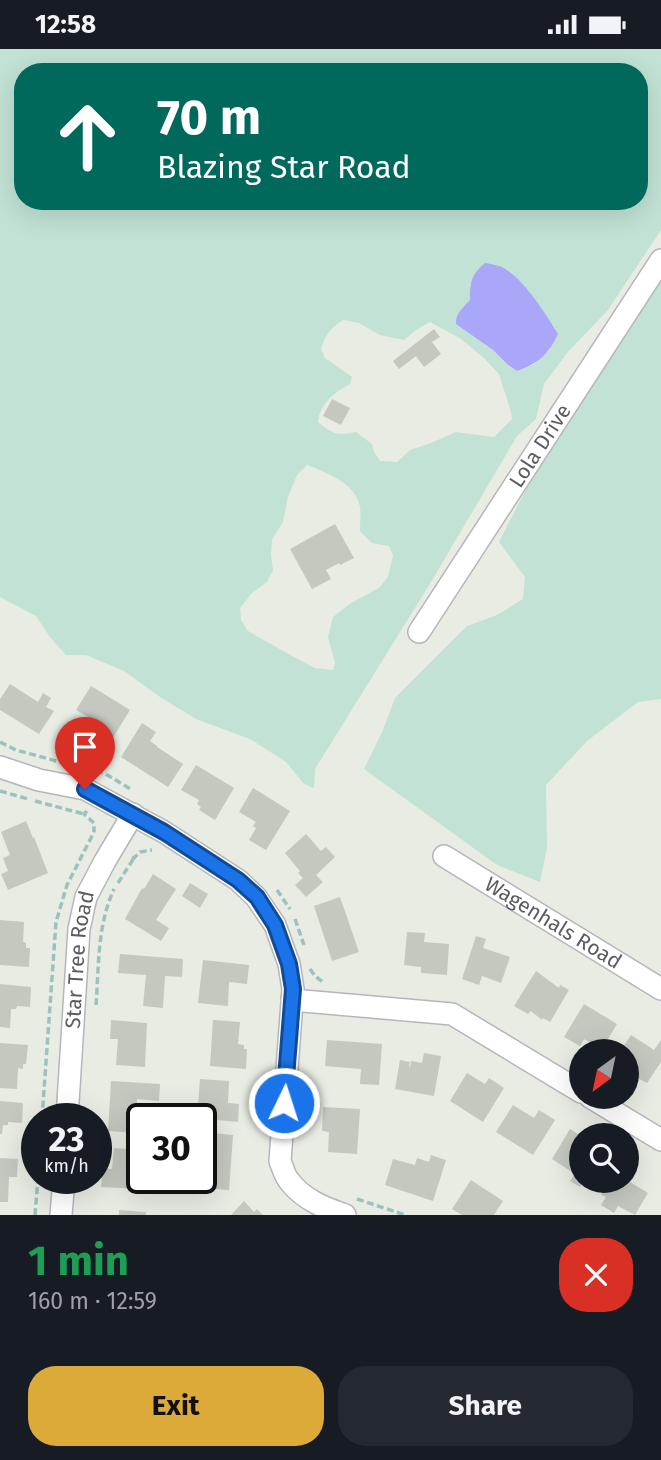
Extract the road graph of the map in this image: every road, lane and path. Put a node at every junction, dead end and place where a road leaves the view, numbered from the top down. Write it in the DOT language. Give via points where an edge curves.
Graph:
graph roads {
  1 [pos="661,260"];
  2 [pos="419,632"];
  3 [pos="0,767"];
  4 [pos="0,791"];
  5 [pos="84,814"];
  6 [pos="133,814"];
  7 [pos="444,856"];
  8 [pos="134,858"];
  9 [pos="661,989"];
  10 [pos="292,1000"];
  11 [pos="95,1014"];
  12 [pos="569,1085"];
  13 [pos="68,1103"];
  14 [pos="610,1109"];
  15 [pos="661,1140"];
  16 [pos="37,1194"];
  17 [pos="63,1194"];
  18 [pos="350,1207"];
  19 [pos="35,1215"];
  20 [pos="61,1215"];
  21 [pos="405,1215"];
  1 -- 2 [label="street, Lola Drive"];
  3 -- 6 [label="street" via="85,789"];
  4 -- 5 [label="path"];
  6 -- 10 [label="street" via="161,842 238,880 257,897 275,925 289,964"];
  6 -- 13 [label="street, Star Tree Road" via="86,897 79,929"];
  7 -- 9 [label="street, Wagenhals Road"];
  8 -- 11 [label="path" via="103,921"];
  10 -- 12 [label="street" via="452,1014"];
  10 -- 18 [label="street" via="280,1161 288,1181 315,1203"];
  14 -- 15 [label="street"];
  16 -- 19 [label="path"];
  17 -- 20 [label="street"];
  18 -- 21 [label="path"];
}
